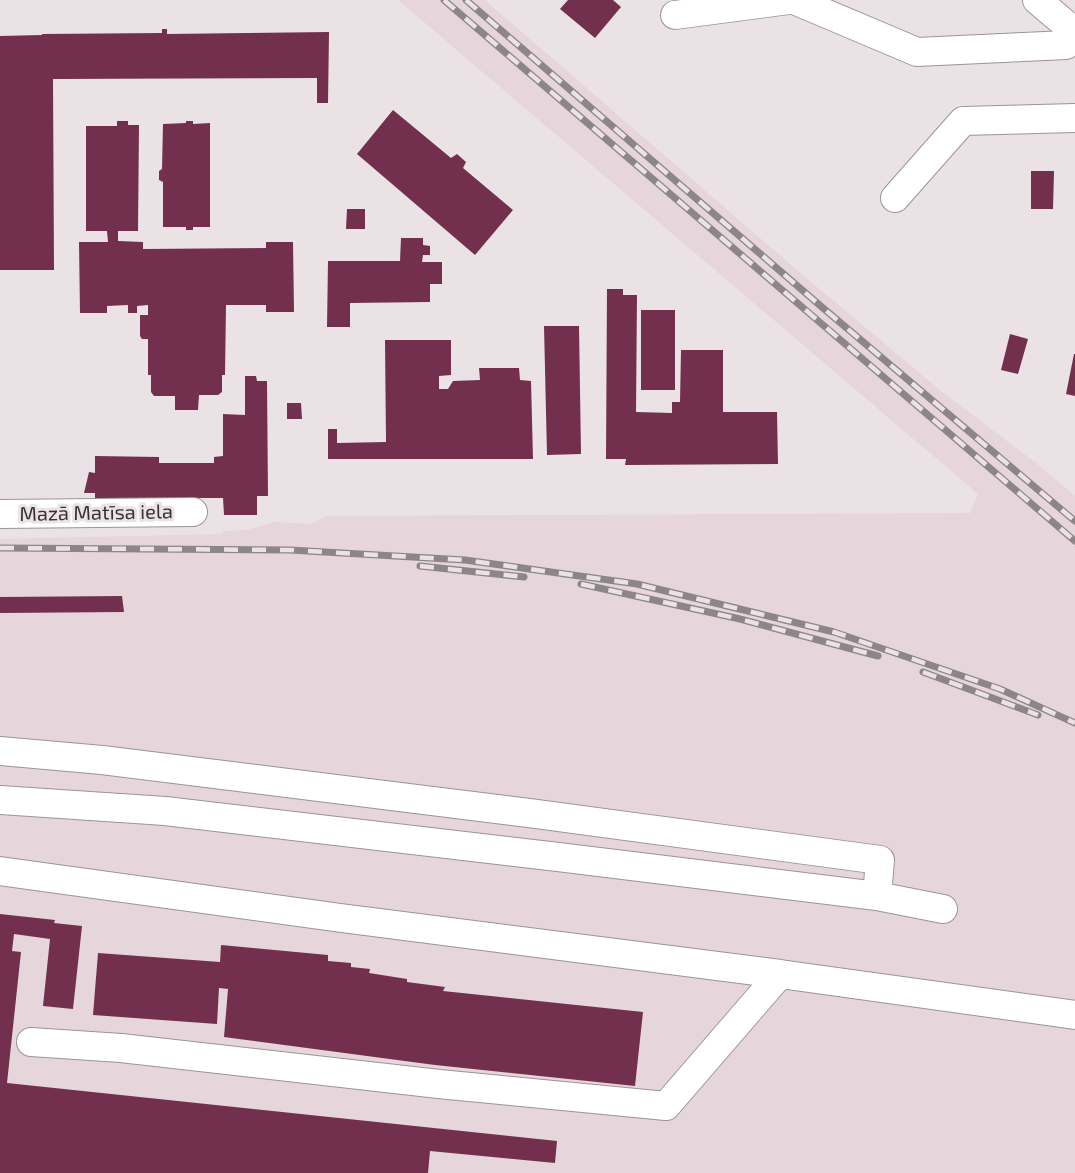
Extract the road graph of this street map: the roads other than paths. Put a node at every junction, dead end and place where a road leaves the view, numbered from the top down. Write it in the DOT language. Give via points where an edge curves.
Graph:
graph roads {
  1 [pos="789,0"];
  2 [pos="794,0"];
  3 [pos="1037,0"];
  4 [pos="675,15"];
  5 [pos="1075,33"];
  6 [pos="1075,118"];
  7 [pos="895,198"];
  8 [pos="193,512"];
  9 [pos="0,514"];
  10 [pos="0,751"];
  11 [pos="0,800"];
  12 [pos="0,871"];
  13 [pos="877,897"];
  14 [pos="943,909"];
  15 [pos="780,974"];
  16 [pos="1075,1015"];
  17 [pos="31,1042"];
  1 -- 4 [label="street"];
  2 -- 5 [label="street" via="917,52 1066,45"];
  3 -- 5 [label="street"];
  6 -- 7 [label="street" via="963,121"];
  8 -- 9 [label="street, Mazā Matīsa iela"];
  10 -- 13 [label="street" via="102,760 880,860"];
  11 -- 13 [label="street" via="165,811"];
  12 -- 15 [label="street"];
  13 -- 14 [label="street"];
  15 -- 16 [label="street"];
  15 -- 17 [label="street" via="666,1106 121,1048"];
}
